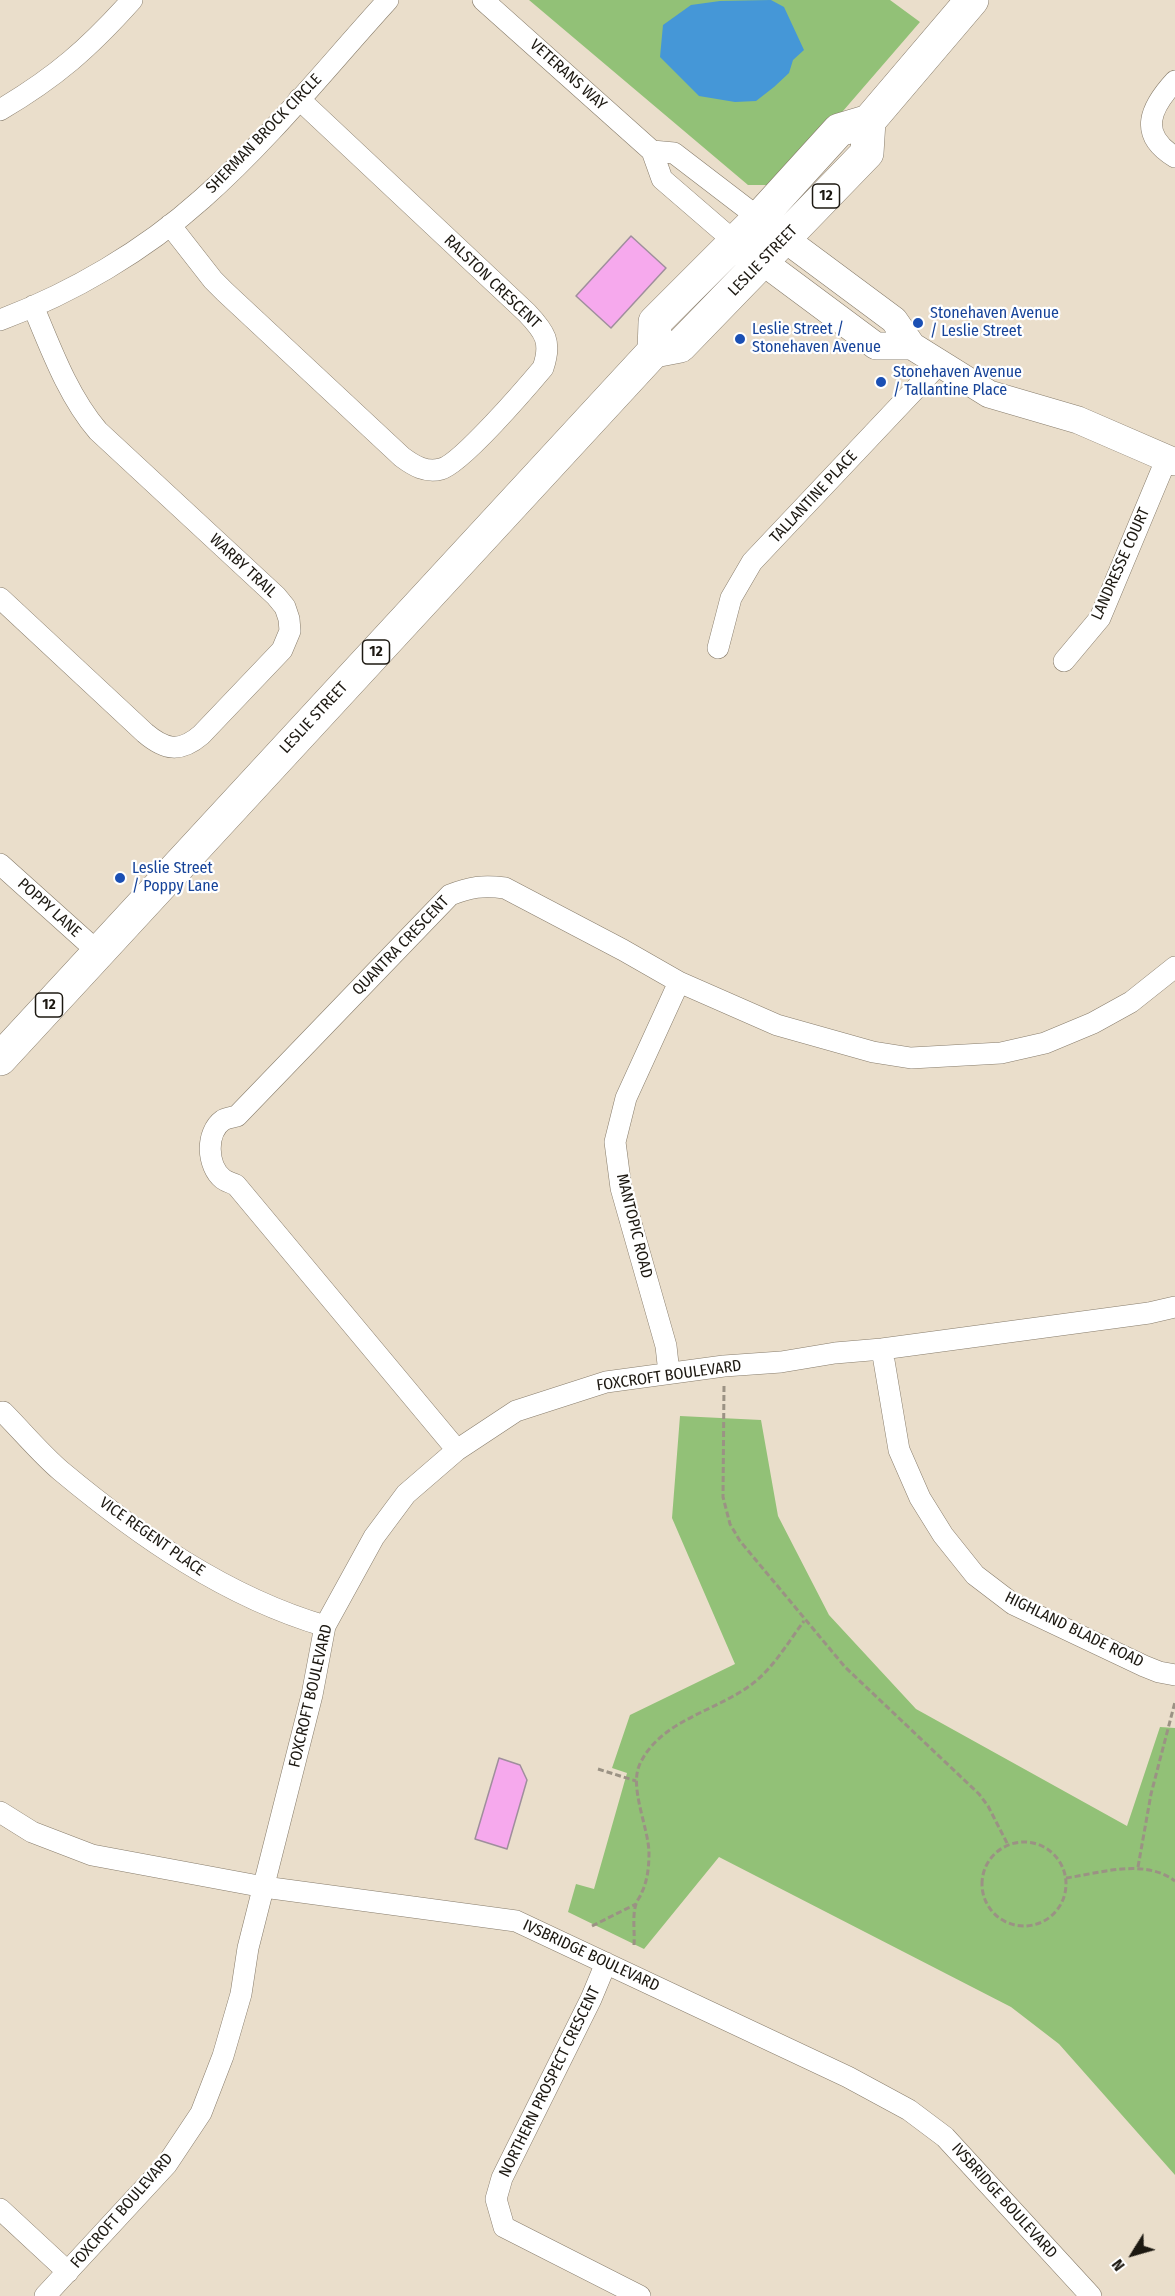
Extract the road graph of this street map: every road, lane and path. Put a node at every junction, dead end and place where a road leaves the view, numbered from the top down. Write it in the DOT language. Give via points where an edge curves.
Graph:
graph roads {
  1 [pos="132,0"];
  2 [pos="388,0"];
  3 [pos="483,0"];
  4 [pos="972,0"];
  5 [pos="1175,81"];
  6 [pos="299,99"];
  7 [pos="0,110"];
  8 [pos="869,121"];
  9 [pos="652,151"];
  10 [pos="1175,156"];
  11 [pos="759,218"];
  12 [pos="170,225"];
  13 [pos="785,238"];
  14 [pos="735,242"];
  15 [pos="763,262"];
  16 [pos="33,306"];
  17 [pos="0,320"];
  18 [pos="912,346"];
  19 [pos="654,351"];
  20 [pos="939,364"];
  21 [pos="1171,461"];
  22 [pos="0,598"];
  23 [pos="718,648"];
  24 [pos="1064,661"];
  25 [pos="0,864"];
  26 [pos="98,952"];
  27 [pos="1175,967"];
  28 [pos="679,982"];
  29 [pos="0,1059"];
  30 [pos="1175,1307"];
  31 [pos="882,1349"];
  32 [pos="724,1366"];
  33 [pos="669,1373"];
  34 [pos="3,1412"];
  35 [pos="458,1450"];
  36 [pos="804,1620"];
  37 [pos="325,1626"];
  38 [pos="1175,1675"];
  39 [pos="1175,1702"];
  40 [pos="598,1769"];
  41 [pos="636,1781"];
  42 [pos="0,1812"];
  43 [pos="1008,1845"];
  44 [pos="1138,1868"];
  45 [pos="1066,1878"];
  46 [pos="1175,1881"];
  47 [pos="264,1887"];
  48 [pos="636,1904"];
  49 [pos="592,1926"];
  50 [pos="634,1945"];
  51 [pos="606,1963"];
  52 [pos="0,2209"];
  53 [pos="68,2272"];
  54 [pos="45,2296"];
  55 [pos="640,2296"];
  56 [pos="1091,2296"];
  1 -- 7 [label="street" via="78,56"];
  2 -- 6 [label="street, SHERMAN BROCK CIRCLE"];
  3 -- 9 [label="street, VETERANS WAY"];
  4 -- 8 [label="main road"];
  5 -- 10 [label="street" via="1151,114 1154,135"];
  6 -- 12 [label="street, SHERMAN BROCK CIRCLE" via="227,177"];
  6 -- 12 [label="street, RALSTON CRESCENT" via="527,313 547,341 543,368 460,458 432,471 402,458 213,280"];
  8 -- 11 [label="main road, LESLIE STREET / 12" via="839,130"];
  8 -- 13 [label="main road, LESLIE STREET / 12" via="867,153"];
  9 -- 11 [label="street, VETERANS WAY" via="674,153"];
  9 -- 14 [label="street, VETERANS WAY" via="662,180"];
  11 -- 13 [label="street, VETERANS WAY"];
  11 -- 14 [label="main road, LESLIE STREET / 12"];
  12 -- 16 [label="street, SHERMAN BROCK CIRCLE" via="136,249"];
  13 -- 15 [label="main road, LESLIE STREET / 12"];
  13 -- 18 [label="street" via="894,320"];
  14 -- 15 [label="street"];
  14 -- 19 [label="main road, LESLIE STREET / 12" via="655,322"];
  15 -- 18 [label="street" via="876,346"];
  15 -- 19 [label="main road, LESLIE STREET / 12" via="680,346"];
  16 -- 17 [label="street, SHERMAN BROCK CIRCLE"];
  16 -- 22 [label="street, WARBY TRAIL" via="86,417 276,596 285,607 290,631 282,650 201,735 180,747 167,747 145,734"];
  18 -- 20 [label="street"];
  19 -- 26 [label="main road, LESLIE STREET / 12"];
  20 -- 21 [label="street" via="989,394 1078,420"];
  20 -- 23 [label="street, TALLANTINE PLACE" via="752,562 731,598"];
  21 -- 24 [label="street, LANDRESSE COURT" via="1100,618"];
  25 -- 26 [label="street, POPPY LANE"];
  26 -- 29 [label="main road, LESLIE STREET / 12"];
  27 -- 28 [label="street, QUANTRA CRESCENT" via="1131,1002 1093,1023 1045,1043 964,1057 911,1058 873,1052 777,1025"];
  28 -- 33 [label="street, MANTOPIC ROAD" via="626,1098 615,1142 621,1188 666,1346"];
  28 -- 35 [label="street, QUANTRA CRESCENT" via="525,897 505,888 470,887 450,895 237,1116 223,1120 214,1132 210,1145 216,1171 236,1185"];
  30 -- 31 [label="street, FOXCROFT BOULEVARD"];
  31 -- 32 [label="street, FOXCROFT BOULEVARD"];
  31 -- 38 [label="street, HIGHLAND BLADE ROAD" via="898,1450 920,1498 975,1575 1013,1604 1144,1666"];
  32 -- 33 [label="street, FOXCROFT BOULEVARD"];
  32 -- 36 [label="path" via="723,1497 730,1524"];
  33 -- 35 [label="street, FOXCROFT BOULEVARD" via="606,1382 516,1411"];
  34 -- 37 [label="street, VICE REGENT PLACE" via="59,1470 147,1538 221,1584 291,1616"];
  35 -- 37 [label="street, FOXCROFT BOULEVARD" via="406,1494 374,1537"];
  36 -- 41 [label="path" via="756,1681 657,1741 643,1759"];
  36 -- 43 [label="path" via="844,1667 980,1794"];
  37 -- 47 [label="street, FOXCROFT BOULEVARD" via="312,1695"];
  39 -- 44 [label="path" via="1151,1794"];
  40 -- 41 [label="path"];
  41 -- 48 [label="path" via="649,1849 647,1879"];
  42 -- 47 [label="street, IVSBRIDGE BOULEVARD" via="32,1832 92,1855"];
  43 -- 45 [label="path" via="1027,1842 1045,1848 1059,1861"];
  43 -- 45 [label="path" via="996,1852 982,1877 982,1892 988,1905 1003,1920 1023,1926 1050,1917 1060,1906"];
  44 -- 45 [label="path"];
  44 -- 46 [label="path" via="1167,1875"];
  47 -- 51 [label="street, IVSBRIDGE BOULEVARD" via="516,1921"];
  47 -- 53 [label="street, FOXCROFT BOULEVARD" via="241,1994 201,2113 167,2164"];
  48 -- 49 [label="path"];
  48 -- 50 [label="path"];
  51 -- 55 [label="street, NORTHERN PROSPECT CRESCENT" via="502,2178 496,2199 504,2227"];
  51 -- 56 [label="street, IVSBRIDGE BOULEVARD" via="849,2077 909,2110 945,2137"];
  52 -- 53 [label="street"];
  53 -- 54 [label="street, FOXCROFT BOULEVARD"];
}
